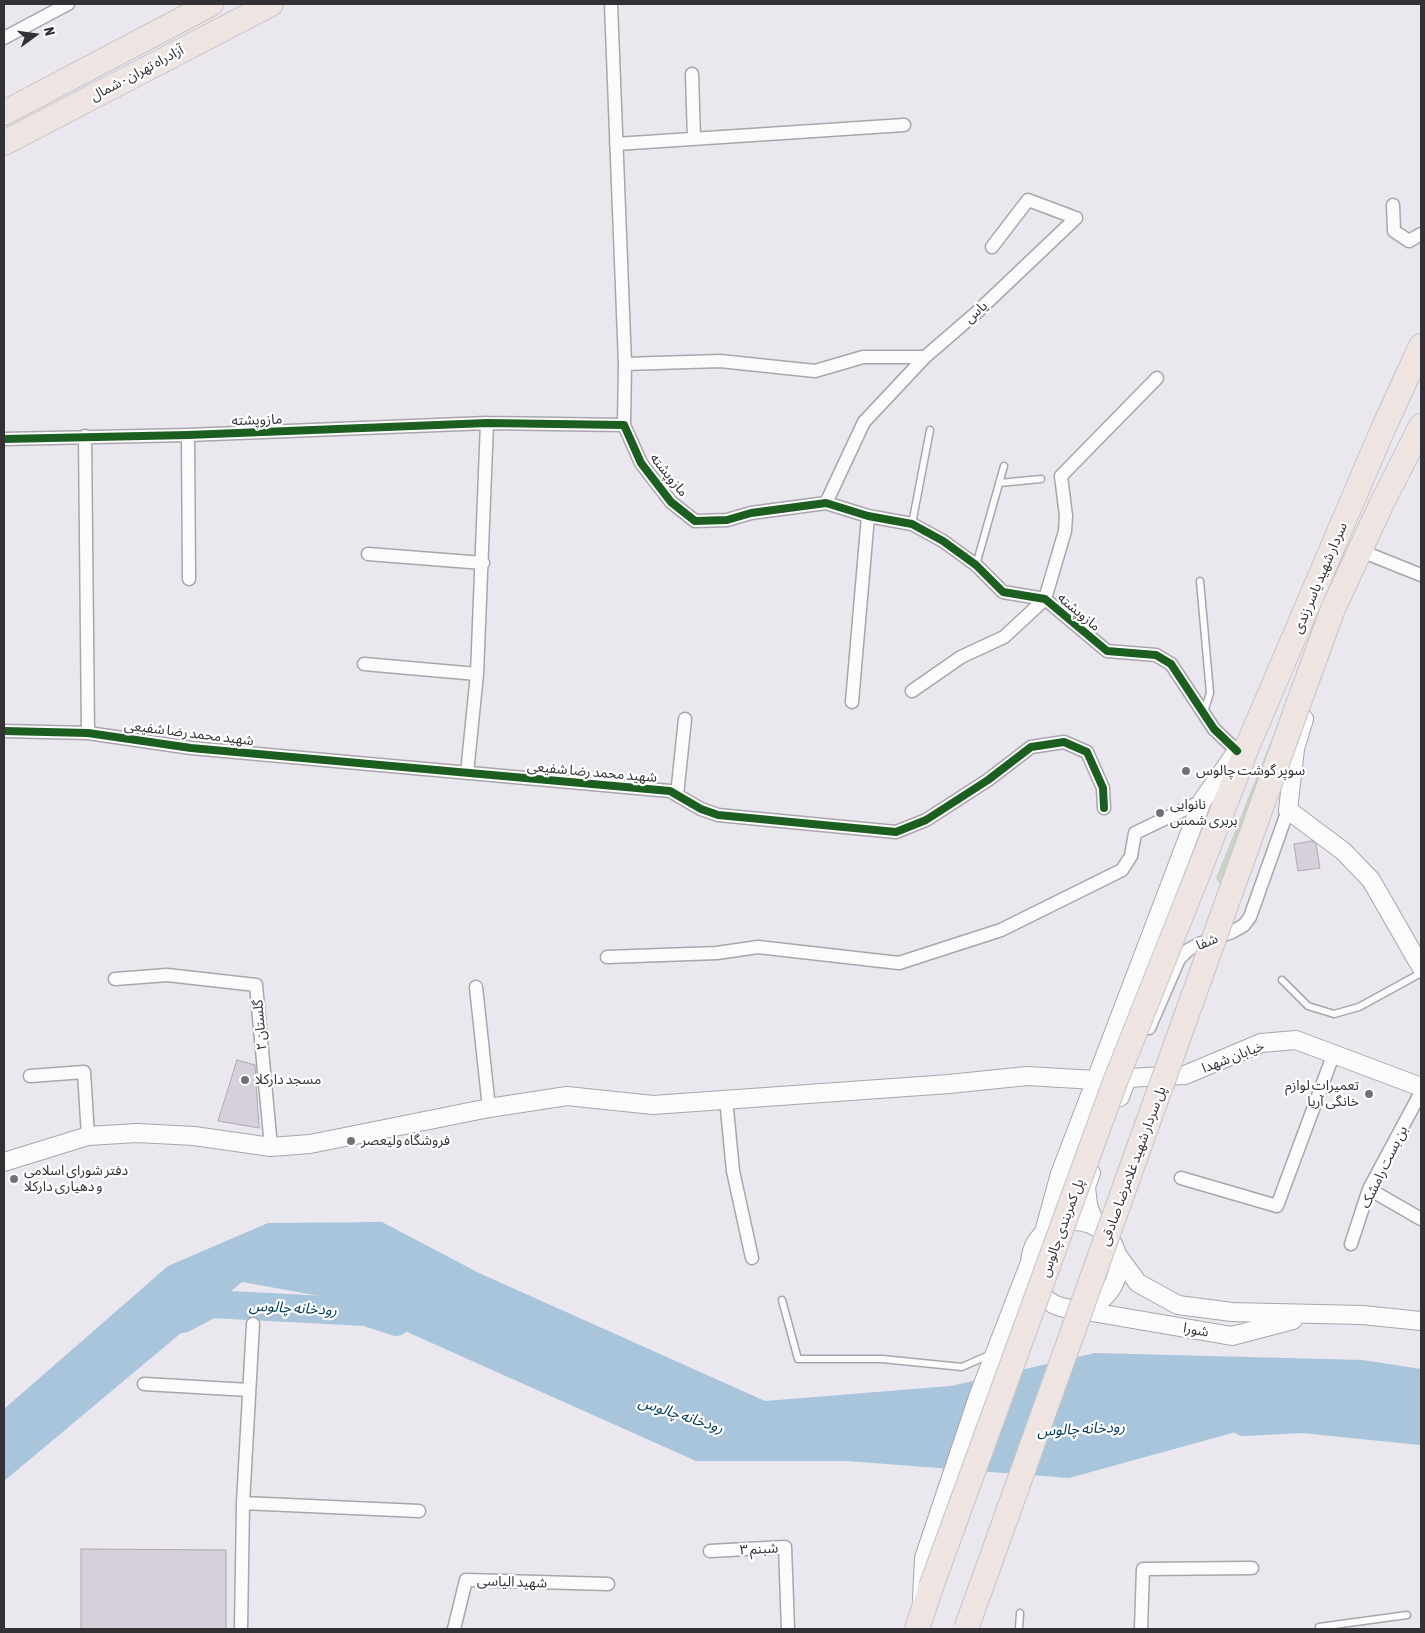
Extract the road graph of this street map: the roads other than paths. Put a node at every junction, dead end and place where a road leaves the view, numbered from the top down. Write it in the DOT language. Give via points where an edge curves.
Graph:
graph roads {
  1 [pos="68,4"];
  2 [pos="211,4"];
  3 [pos="271,4"];
  4 [pos="611,4"];
  5 [pos="4,38"];
  6 [pos="692,74"];
  7 [pos="4,113"];
  8 [pos="904,125"];
  9 [pos="694,140"];
  10 [pos="4,143"];
  11 [pos="616,144"];
  12 [pos="1393,205"];
  13 [pos="1421,234"];
  14 [pos="992,247"];
  15 [pos="1419,348"];
  16 [pos="925,357"];
  17 [pos="625,364"];
  18 [pos="1158,378"];
  19 [pos="487,424"];
  20 [pos="624,425"];
  21 [pos="1383,429"];
  22 [pos="930,430"];
  23 [pos="188,435"];
  24 [pos="85,436"];
  25 [pos="4,439"];
  26 [pos="1418,439"];
  27 [pos="1004,466"];
  28 [pos="1041,479"];
  29 [pos="999,483"];
  30 [pos="826,503"];
  31 [pos="868,516"];
  32 [pos="912,524"];
  33 [pos="1361,551"];
  34 [pos="368,554"];
  35 [pos="483,563"];
  36 [pos="976,565"];
  37 [pos="1421,575"];
  38 [pos="189,580"];
  39 [pos="1200,581"];
  40 [pos="1045,599"];
  41 [pos="1333,609"];
  42 [pos="364,664"];
  43 [pos="477,674"];
  44 [pos="912,691"];
  45 [pos="852,702"];
  46 [pos="1299,702"];
  47 [pos="1267,704"];
  48 [pos="1203,713"];
  49 [pos="685,719"];
  50 [pos="4,731"];
  51 [pos="88,733"];
  52 [pos="1243,748"];
  53 [pos="467,773"];
  54 [pos="676,795"];
  55 [pos="1202,801"];
  56 [pos="1104,808"];
  57 [pos="1288,810"];
  58 [pos="607,956"];
  59 [pos="1421,966"];
  60 [pos="115,979"];
  61 [pos="1282,980"];
  62 [pos="476,987"];
  63 [pos="1334,1053"];
  64 [pos="30,1076"];
  65 [pos="1127,1078"];
  66 [pos="1095,1080"];
  67 [pos="1421,1087"];
  68 [pos="1421,1092"];
  69 [pos="726,1099"];
  70 [pos="489,1108"];
  71 [pos="88,1136"];
  72 [pos="271,1147"];
  73 [pos="4,1162"];
  74 [pos="1060,1174"];
  75 [pos="1181,1178"];
  76 [pos="1086,1187"];
  77 [pos="1369,1189"];
  78 [pos="1421,1219"];
  79 [pos="1096,1227"];
  80 [pos="1044,1232"];
  81 [pos="1350,1244"];
  82 [pos="1118,1256"];
  83 [pos="752,1258"];
  84 [pos="1029,1265"];
  85 [pos="782,1300"];
  86 [pos="1079,1310"];
  87 [pos="1312,1316"];
  88 [pos="1421,1321"];
  89 [pos="253,1324"];
  90 [pos="995,1352"];
  91 [pos="144,1384"];
  92 [pos="249,1390"];
  93 [pos="243,1503"];
  94 [pos="419,1511"];
  95 [pos="710,1551"];
  96 [pos="1252,1568"];
  97 [pos="608,1584"];
  98 [pos="1020,1613"];
  99 [pos="1407,1615"];
  100 [pos="917,1626"];
  101 [pos="241,1629"];
  102 [pos="454,1629"];
  103 [pos="788,1629"];
  104 [pos="966,1629"];
  105 [pos="1019,1629"];
  106 [pos="1141,1629"];
  107 [pos="1320,1629"];
  1 -- 5 [label="street"];
  2 -- 7 [label="highway, آزادراه تهران - شمال"];
  3 -- 10 [label="highway, آزادراه تهران - شمال"];
  4 -- 11 [label="street"];
  6 -- 9 [label="street"];
  8 -- 9 [label="street"];
  9 -- 11 [label="street"];
  11 -- 17 [label="street"];
  12 -- 13 [label="street" via="1394,231 1409,240"];
  14 -- 16 [label="street, یاس" via="1028,200 1076,218"];
  15 -- 21 [label="highway, سردار شهید یاسر زندی"];
  16 -- 17 [label="street" via="863,358 815,371 720,361"];
  16 -- 30 [label="street, یاس" via="864,422"];
  17 -- 20 [label="street"];
  18 -- 40 [label="street" via="1061,476 1065,531"];
  19 -- 20 [label="street, مازوپشته"];
  19 -- 23 [label="street, مازوپشته"];
  19 -- 35 [label="street"];
  20 -- 30 [label="street, مازوپشته" via="641,462 671,502 695,521 727,520 751,513"];
  21 -- 26 [label="highway"];
  21 -- 47 [label="highway, سردار شهید یاسر زندی"];
  22 -- 32 [label="lane"];
  23 -- 24 [label="street, مازوپشته"];
  23 -- 38 [label="street"];
  24 -- 25 [label="street, مازوپشته"];
  24 -- 51 [label="street"];
  26 -- 33 [label="highway, سردار شهید یاسر زندی"];
  27 -- 29 [label="lane"];
  28 -- 29 [label="lane"];
  29 -- 36 [label="lane"];
  30 -- 31 [label="street, مازوپشته"];
  31 -- 32 [label="street, مازوپشته"];
  31 -- 45 [label="street"];
  32 -- 36 [label="street, مازوپشته" via="944,541"];
  33 -- 37 [label="street"];
  33 -- 41 [label="highway, سردار شهید یاسر زندی"];
  34 -- 35 [label="street"];
  35 -- 43 [label="street"];
  36 -- 40 [label="street, مازوپشته" via="1003,592"];
  39 -- 48 [label="lane" via="1210,693"];
  40 -- 44 [label="street" via="1004,637 961,657"];
  40 -- 48 [label="street, مازوپشته" via="1107,651 1156,655 1171,664"];
  41 -- 46 [label="highway, سردار شهید یاسر زندی"];
  41 -- 47 [label="highway, سردار شهید یاسر زندی" via="1296,674"];
  41 -- 57 [label="street" via="1295,749"];
  42 -- 43 [label="street"];
  43 -- 53 [label="street"];
  46 -- 104 [label="highway, پل سردار شهید غلامرضا صادقی, bridge"];
  47 -- 52 [label="highway, پل کمربندی چالوس"];
  48 -- 52 [label="street, مازوپشته" via="1214,728"];
  49 -- 54 [label="street"];
  50 -- 51 [label="street, شهید محمد رضا شفیعی"];
  51 -- 53 [label="street, شهید محمد رضا شفیعی" via="191,748"];
  52 -- 55 [label="street"];
  52 -- 100 [label="highway, پل کمربندی چالوس, bridge" via="1115,1082"];
  53 -- 54 [label="street, شهید محمد رضا شفیعی"];
  54 -- 56 [label="street, شهید محمد رضا شفیعی" via="718,815 896,832 926,820 988,780 1031,747 1064,742 1087,752 1103,788"];
  55 -- 58 [label="street" via="1135,833 1131,856 1122,870 1001,930 899,963 758,947 716,953"];
  55 -- 66 [label="street"];
  57 -- 59 [label="street" via="1343,851 1371,880"];
  57 -- 65 [label="street, شفا" via="1250,917 1244,925 1199,944 1179,959"];
  59 -- 61 [label="lane" via="1359,1007 1334,1014 1308,1006"];
  60 -- 72 [label="street, گلستان ۲" via="167,975 256,985"];
  62 -- 70 [label="street"];
  63 -- 65 [label="street, خیابان شهدا" via="1296,1040 1261,1044 1185,1075"];
  63 -- 67 [label="street, خیابان شهدا"];
  63 -- 75 [label="street" via="1277,1206"];
  64 -- 71 [label="street" via="84,1072"];
  65 -- 76 [label="street"];
  66 -- 69 [label="street" via="1027,1076"];
  66 -- 74 [label="street"];
  68 -- 77 [label="street, بن بست رامشک"];
  69 -- 70 [label="street" via="652,1105 567,1096"];
  69 -- 83 [label="street" via="733,1171"];
  70 -- 72 [label="street" via="310,1144"];
  71 -- 72 [label="street" via="137,1132"];
  71 -- 73 [label="street"];
  74 -- 76 [label="street" via="1061,1184 1068,1191 1078,1193"];
  74 -- 80 [label="street"];
  76 -- 79 [label="street"];
  77 -- 78 [label="street"];
  77 -- 81 [label="street, بن بست رامشک"];
  79 -- 80 [label="street" via="1079,1221 1060,1223"];
  79 -- 82 [label="street" via="1110,1239"];
  80 -- 84 [label="street" via="1033,1247"];
  82 -- 86 [label="street" via="1118,1275 1110,1292 1096,1304"];
  82 -- 87 [label="street, شورا" via="1138,1283 1178,1305 1232,1312"];
  84 -- 86 [label="street" via="1033,1284 1044,1299 1060,1308"];
  84 -- 90 [label="street"];
  85 -- 90 [label="lane" via="798,1359 882,1359 962,1367"];
  86 -- 87 [label="street, شورا" via="1232,1336"];
  87 -- 88 [label="street, شورا" via="1362,1315"];
  89 -- 92 [label="street"];
  90 -- 100 [label="street" via="924,1558"];
  91 -- 92 [label="street"];
  92 -- 93 [label="street"];
  93 -- 94 [label="street"];
  93 -- 101 [label="street"];
  95 -- 103 [label="street, شبنم ۳" via="785,1547"];
  96 -- 106 [label="street" via="1143,1568"];
  97 -- 102 [label="street, شهید الیاسی" via="466,1580"];
  98 -- 105 [label="lane"];
  99 -- 107 [label="lane"];
}
